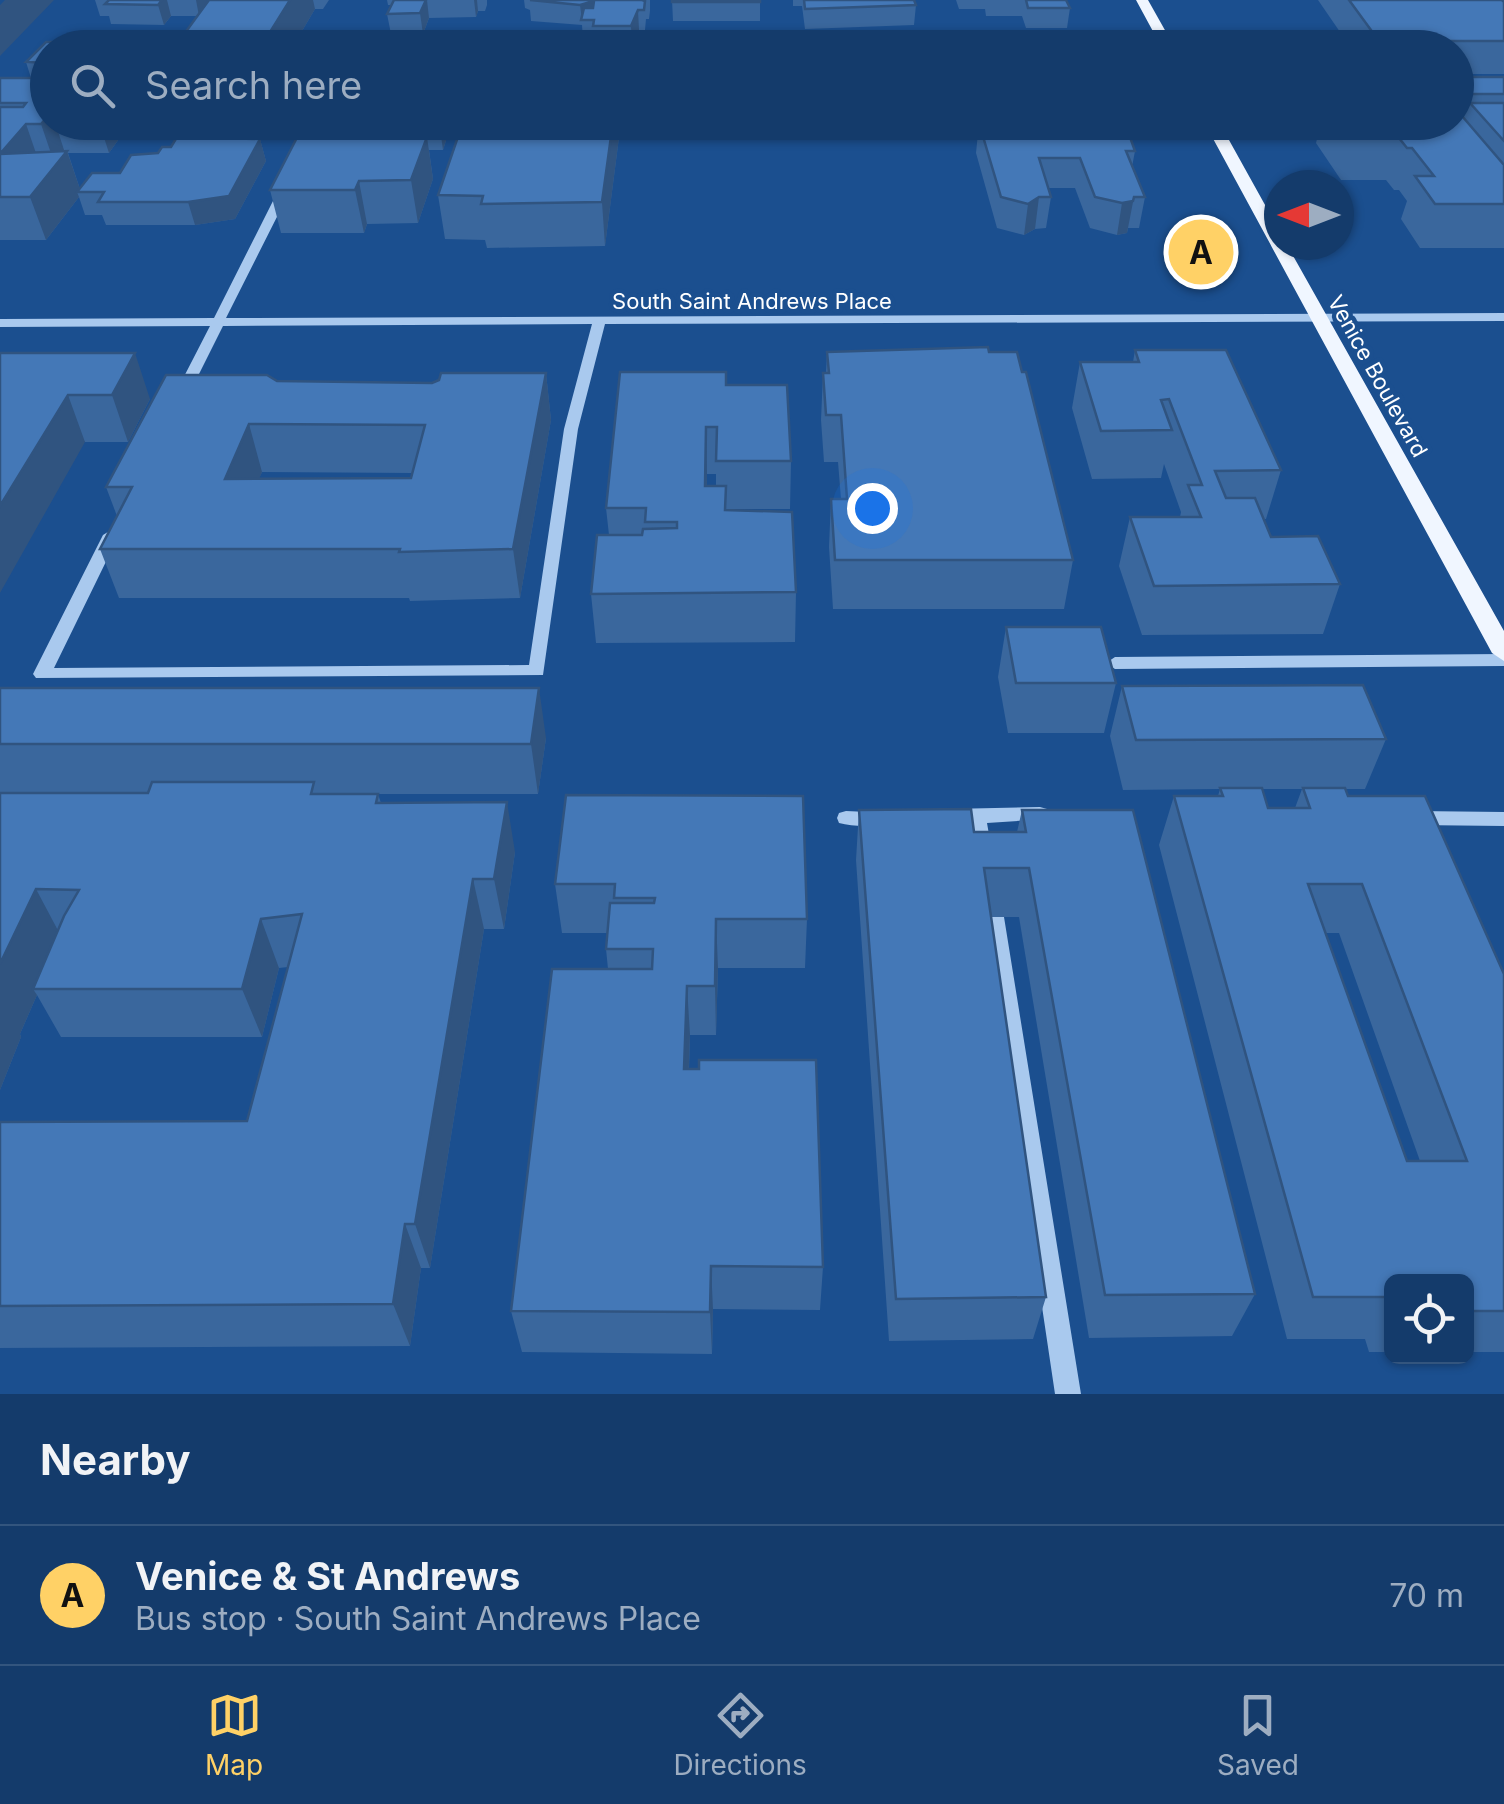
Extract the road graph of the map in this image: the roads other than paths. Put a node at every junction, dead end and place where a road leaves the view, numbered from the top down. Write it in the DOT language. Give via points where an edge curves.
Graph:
graph roads {
  1 [pos="1142,0"];
  2 [pos="1159,30"];
  3 [pos="1220,140"];
  4 [pos="295,171"];
  5 [pos="1504,317"];
  6 [pos="1316,318"];
  7 [pos="599,322"];
  8 [pos="0,323"];
  9 [pos="217,323"];
  10 [pos="171,415"];
  11 [pos="120,518"];
  12 [pos="1504,656"];
  13 [pos="1116,663"];
  14 [pos="1060,814"];
  15 [pos="976,816"];
  16 [pos="846,818"];
  17 [pos="1395,818"];
  18 [pos="1504,819"];
  19 [pos="984,865"];
  20 [pos="994,917"];
  21 [pos="1068,1394"];
  1 -- 2 [label="main road"];
  3 -- 6 [label="main road, Venice Boulevard"];
  4 -- 9 [label="street"];
  5 -- 6 [label="street, South Saint Andrews Place"];
  6 -- 7 [label="street, South Saint Andrews Place"];
  6 -- 12 [label="main road, Venice Boulevard"];
  7 -- 9 [label="street, South Saint Andrews Place"];
  7 -- 11 [label="street" via="571,430 537,671 42,674"];
  8 -- 9 [label="street, South Saint Andrews Place"];
  9 -- 10 [label="street"];
  12 -- 13 [label="street"];
  14 -- 15 [label="street"];
  15 -- 16 [label="street"];
  15 -- 19 [label="street"];
  17 -- 18 [label="street"];
  20 -- 21 [label="street"];
}
